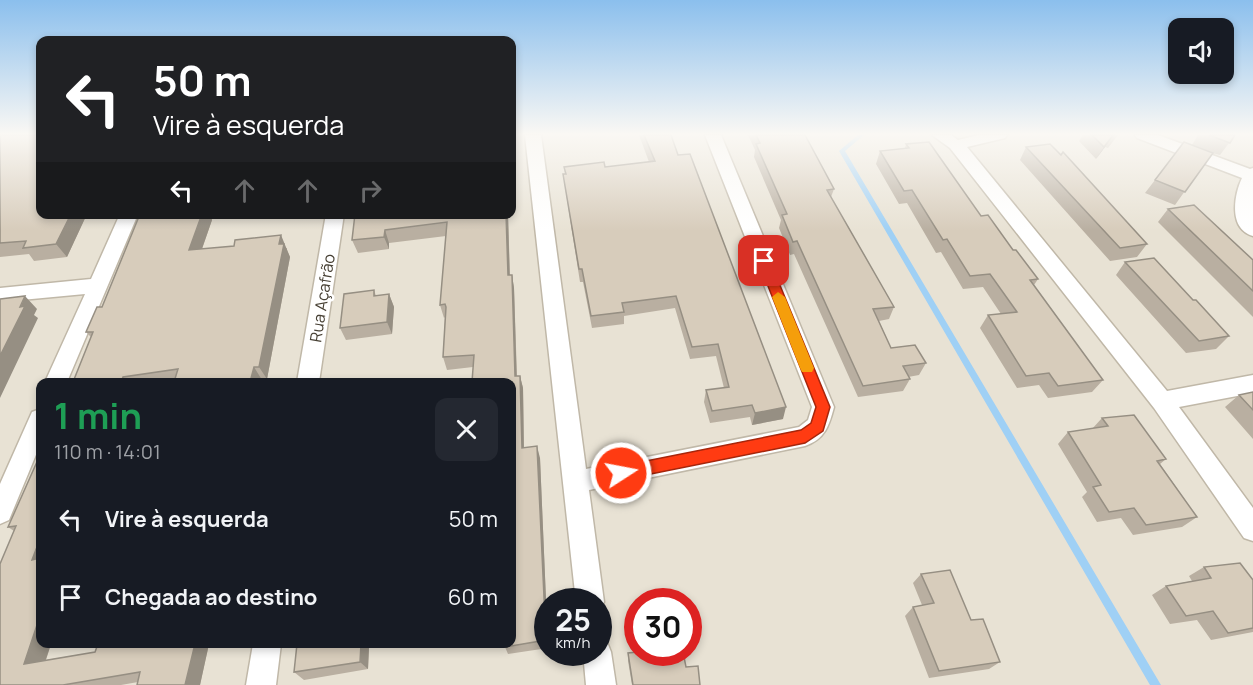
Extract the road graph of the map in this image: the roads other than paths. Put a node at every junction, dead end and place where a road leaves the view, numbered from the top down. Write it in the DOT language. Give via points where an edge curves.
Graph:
graph roads {
  1 [pos="537,167"];
  2 [pos="726,167"];
  3 [pos="970,167"];
  4 [pos="1232,167"];
  5 [pos="1252,174"];
  6 [pos="127,219"];
  7 [pos="334,219"];
  8 [pos="1253,230"];
  9 [pos="98,285"];
  10 [pos="0,295"];
  11 [pos="58,378"];
  12 [pos="310,378"];
  13 [pos="1253,384"];
  14 [pos="1162,401"];
  15 [pos="36,427"];
  16 [pos="575,482"];
  17 [pos="0,512"];
  18 [pos="1253,529"];
  19 [pos="588,588"];
  20 [pos="266,648"];
  21 [pos="599,666"];
  22 [pos="261,685"];
  23 [pos="601,685"];
  1 -- 16 [label="street"];
  2 -- 16 [label="street" via="823,407 818,426 805,436"];
  3 -- 14 [label="street"];
  4 -- 5 [label="street"];
  5 -- 8 [label="street" via="1243,201 1246,224"];
  6 -- 9 [label="street"];
  7 -- 12 [label="street, Rua Açafrão"];
  9 -- 10 [label="street"];
  9 -- 11 [label="street"];
  13 -- 14 [label="street"];
  14 -- 18 [label="street"];
  15 -- 17 [label="street"];
  16 -- 19 [label="street"];
  20 -- 22 [label="street"];
  21 -- 23 [label="street"];
}
